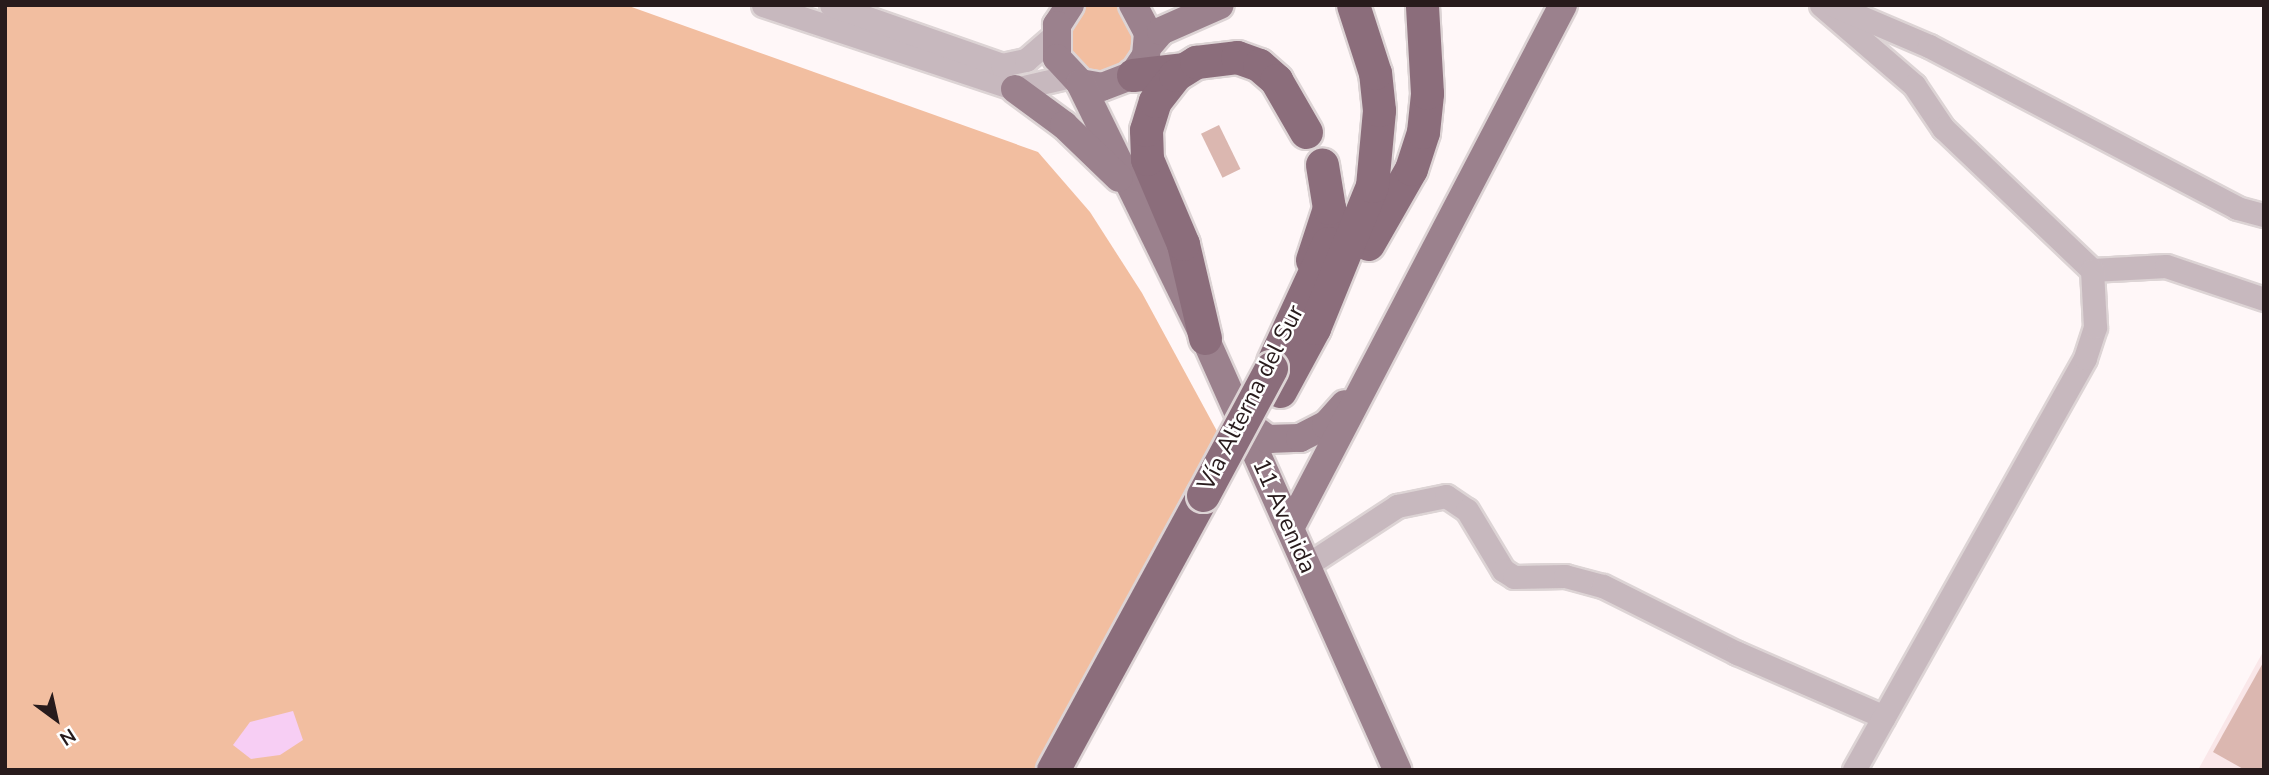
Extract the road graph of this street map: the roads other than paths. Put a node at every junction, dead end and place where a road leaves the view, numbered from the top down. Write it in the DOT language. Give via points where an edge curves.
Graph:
graph roads {
  1 [pos="763,5"];
  2 [pos="831,5"];
  3 [pos="1133,5"];
  4 [pos="1220,5"];
  5 [pos="1329,5"];
  6 [pos="1353,5"];
  7 [pos="1422,5"];
  8 [pos="1563,5"];
  9 [pos="1821,5"];
  10 [pos="1833,5"];
  11 [pos="1057,18"];
  12 [pos="1149,45"];
  13 [pos="1183,69"];
  14 [pos="1076,79"];
  15 [pos="1124,80"];
  16 [pos="1015,89"];
  17 [pos="1306,132"];
  18 [pos="1322,165"];
  19 [pos="1133,192"];
  20 [pos="2264,215"];
  21 [pos="1150,225"];
  22 [pos="2092,270"];
  23 [pos="2264,299"];
  24 [pos="1314,328"];
  25 [pos="1205,338"];
  26 [pos="1276,371"];
  27 [pos="1368,378"];
  28 [pos="1241,419"];
  29 [pos="1210,504"];
  30 [pos="1290,528"];
  31 [pos="1307,565"];
  32 [pos="1884,717"];
  33 [pos="1053,770"];
  34 [pos="1077,770"];
  35 [pos="1397,770"];
  36 [pos="1854,770"];
  1 -- 16 [label="street"];
  2 -- 11 [label="street" via="1002,65 1026,60"];
  3 -- 12 [label="main road" via="1145,22"];
  4 -- 12 [label="main road" via="1161,31"];
  5 -- 26 [label="highway, Vía Alterna del Sur" via="1354,73 1359,114 1357,156 1345,204"];
  6 -- 24 [label="highway, Vía Alterna del Sur" via="1375,73 1379,148 1364,215"];
  7 -- 24 [label="highway" via="1427,93 1416,154 1381,224"];
  8 -- 27 [label="main road"];
  9 -- 22 [label="street" via="1914,85 1943,128"];
  10 -- 20 [label="street" via="1930,46 2237,208"];
  11 -- 14 [label="main road, 11 Avenida" via="1058,58"];
  12 -- 15 [label="main road"];
  13 -- 15 [label="highway"];
  13 -- 17 [label="highway" via="1224,56 1259,65 1282,87"];
  13 -- 25 [label="highway" via="1155,101 1145,146 1183,244"];
  14 -- 15 [label="main road"];
  14 -- 16 [label="street"];
  14 -- 19 [label="main road, 11 Avenida"];
  15 -- 21 [label="main road, 11 Avenida" via="1110,115"];
  16 -- 19 [label="main road" via="1064,125"];
  18 -- 26 [label="highway" via="1328,218"];
  19 -- 21 [label="main road, 11 Avenida"];
  21 -- 25 [label="main road, 11 Avenida"];
  22 -- 23 [label="street" via="2166,266"];
  22 -- 32 [label="street" via="2095,327 2085,358"];
  24 -- 26 [label="highway, Vía Alterna del Sur"];
  25 -- 28 [label="main road, 11 Avenida"];
  26 -- 29 [label="highway, Vía Alterna del Sur, bridge"];
  27 -- 28 [label="main road" via="1326,425 1300,438 1268,439"];
  27 -- 30 [label="main road"];
  28 -- 30 [label="main road, 11 Avenida"];
  29 -- 33 [label="highway, Vía Alterna del Sur"];
  29 -- 34 [label="highway, Vía Alterna del Sur"];
  30 -- 31 [label="main road, 11 Avenida"];
  31 -- 32 [label="street" via="1397,506 1446,496 1467,510 1503,570 1514,576 1565,576 1603,586 1737,653"];
  31 -- 35 [label="main road, 11 Avenida"];
  32 -- 36 [label="street"];
}
